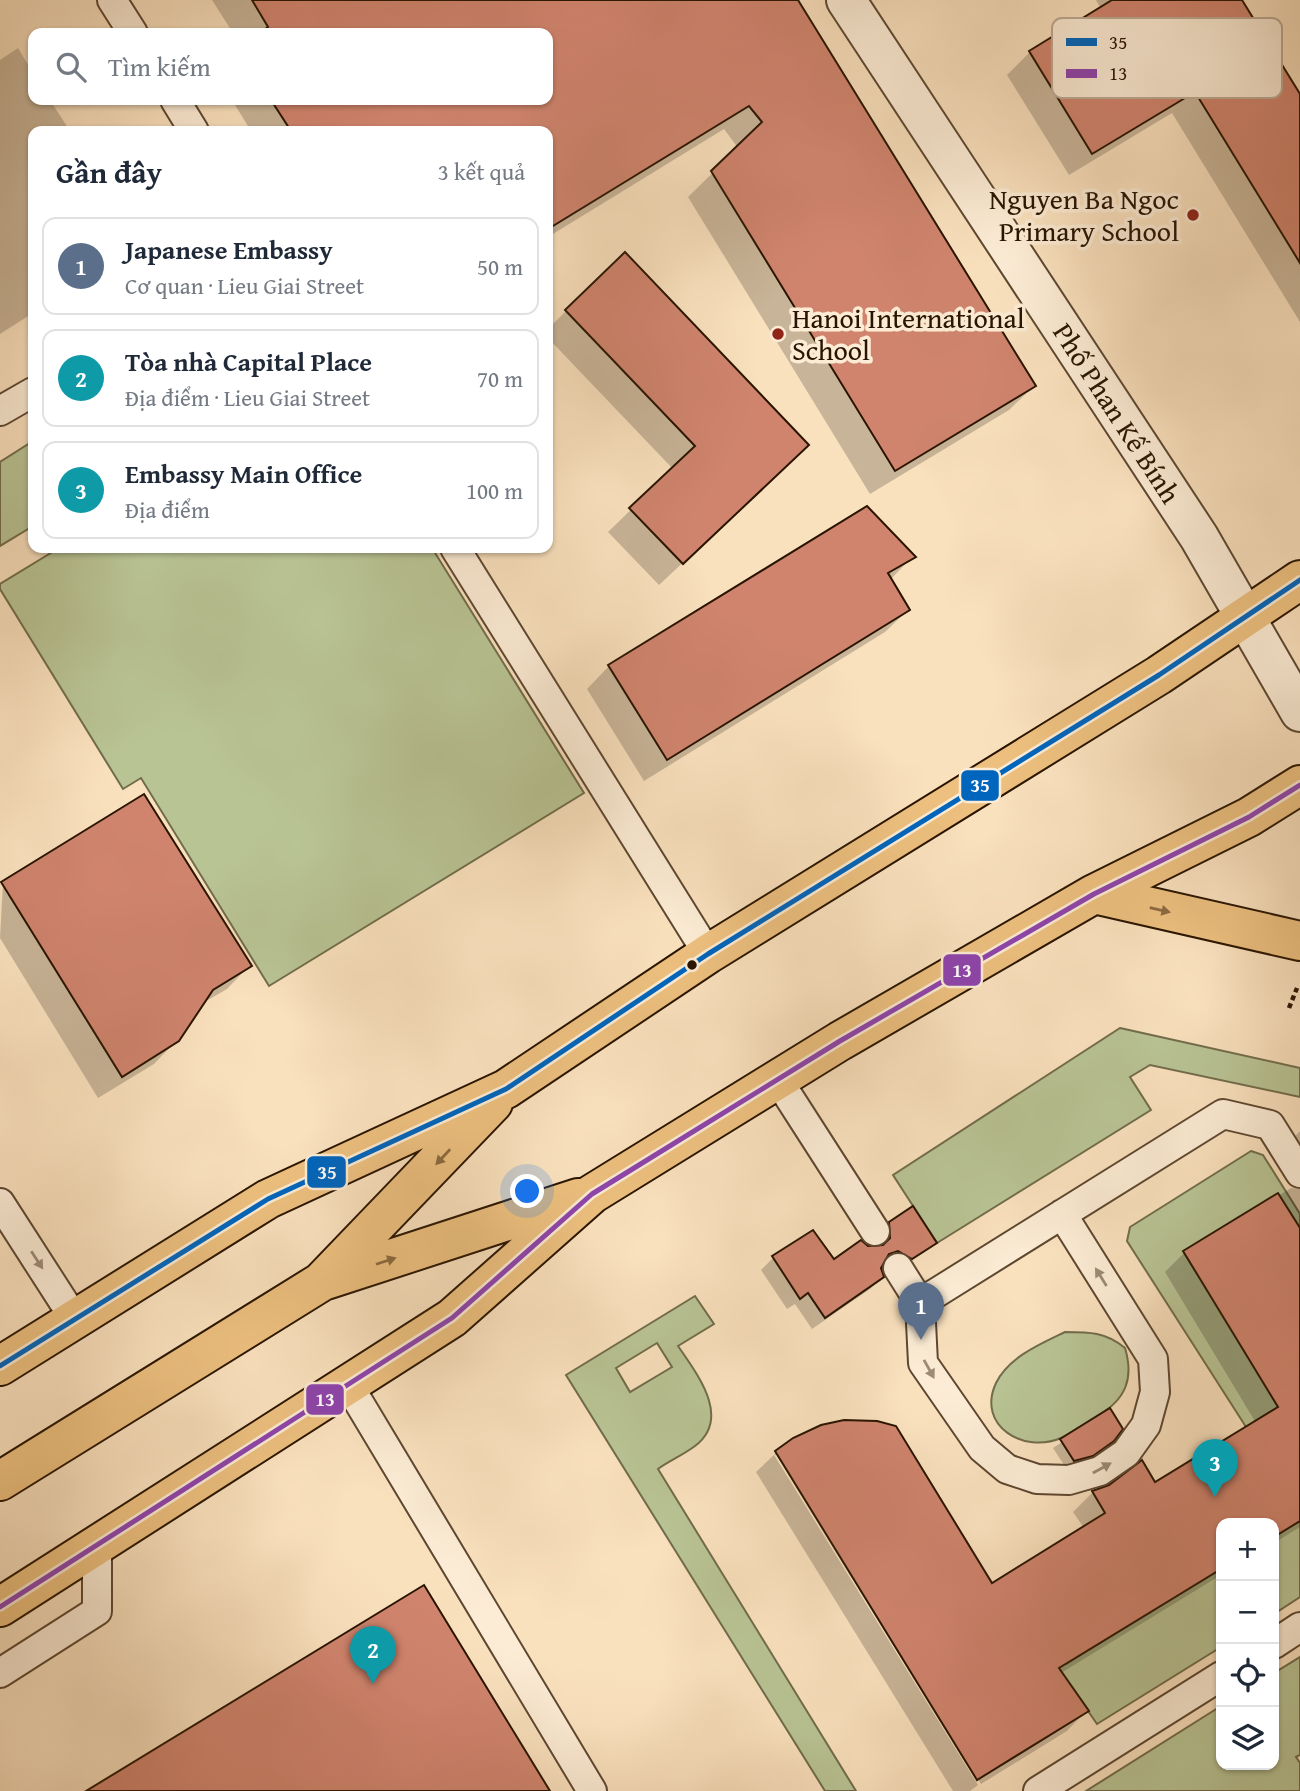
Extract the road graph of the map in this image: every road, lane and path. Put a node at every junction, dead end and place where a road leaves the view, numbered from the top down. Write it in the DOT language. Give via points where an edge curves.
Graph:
graph roads {
  1 [pos="113,0"];
  2 [pos="846,0"];
  3 [pos="130,28"];
  4 [pos="178,105"];
  5 [pos="191,126"];
  6 [pos="28,395"];
  7 [pos="0,411"];
  8 [pos="458,553"];
  9 [pos="1300,580"];
  10 [pos="1246,617"];
  11 [pos="1300,712"];
  12 [pos="1300,785"];
  13 [pos="1094,894"];
  14 [pos="1300,941"];
  15 [pos="708,954"];
  16 [pos="1300,981"];
  17 [pos="1289,1008"];
  18 [pos="778,1080"];
  19 [pos="506,1089"];
  20 [pos="1300,1172"];
  21 [pos="592,1194"];
  22 [pos="0,1203"];
  23 [pos="1062,1214"];
  24 [pos="875,1231"];
  25 [pos="898,1268"];
  26 [pos="321,1282"];
  27 [pos="920,1303"];
  28 [pos="74,1318"];
  29 [pos="0,1366"];
  30 [pos="349,1385"];
  31 [pos="0,1481"];
  32 [pos="97,1545"];
  33 [pos="0,1607"];
  34 [pos="1300,1627"];
  35 [pos="1279,1641"];
  36 [pos="0,1673"];
  37 [pos="1216,1679"];
  38 [pos="592,1791"];
  39 [pos="1038,1791"];
  1 -- 3 [label="lane"];
  2 -- 10 [label="street, Phố Phan Kế Bính" via="1199,537"];
  4 -- 5 [label="lane"];
  6 -- 7 [label="lane"];
  8 -- 15 [label="lane"];
  9 -- 10 [label="main road"];
  10 -- 11 [label="street, Phố Phan Kế Bính"];
  10 -- 15 [label="main road"];
  12 -- 13 [label="main road" via="1249,817"];
  13 -- 14 [label="main road, one-way"];
  13 -- 18 [label="main road"];
  15 -- 19 [label="main road"];
  16 -- 17 [label="path"];
  18 -- 21 [label="main road"];
  18 -- 24 [label="lane"];
  19 -- 26 [label="main road, one-way"];
  19 -- 28 [label="main road" via="268,1199"];
  20 -- 23 [label="lane" via="1270,1125 1223,1114"];
  26 -- 21 [label="main road, one-way"];
  21 -- 30 [label="main road" via="452,1318"];
  22 -- 28 [label="lane, one-way"];
  23 -- 27 [label="lane"];
  27 -- 23 [label="lane, one-way" via="923,1363 982,1448 1007,1469 1037,1479 1069,1480 1100,1471 1126,1453 1146,1425 1155,1392 1153,1359"];
  25 -- 27 [label="lane"];
  26 -- 31 [label="main road"];
  28 -- 29 [label="main road"];
  30 -- 32 [label="main road"];
  30 -- 38 [label="lane"];
  32 -- 33 [label="main road"];
  32 -- 36 [label="lane" via="97,1611"];
  34 -- 35 [label="lane"];
  37 -- 39 [label="lane"];
}
